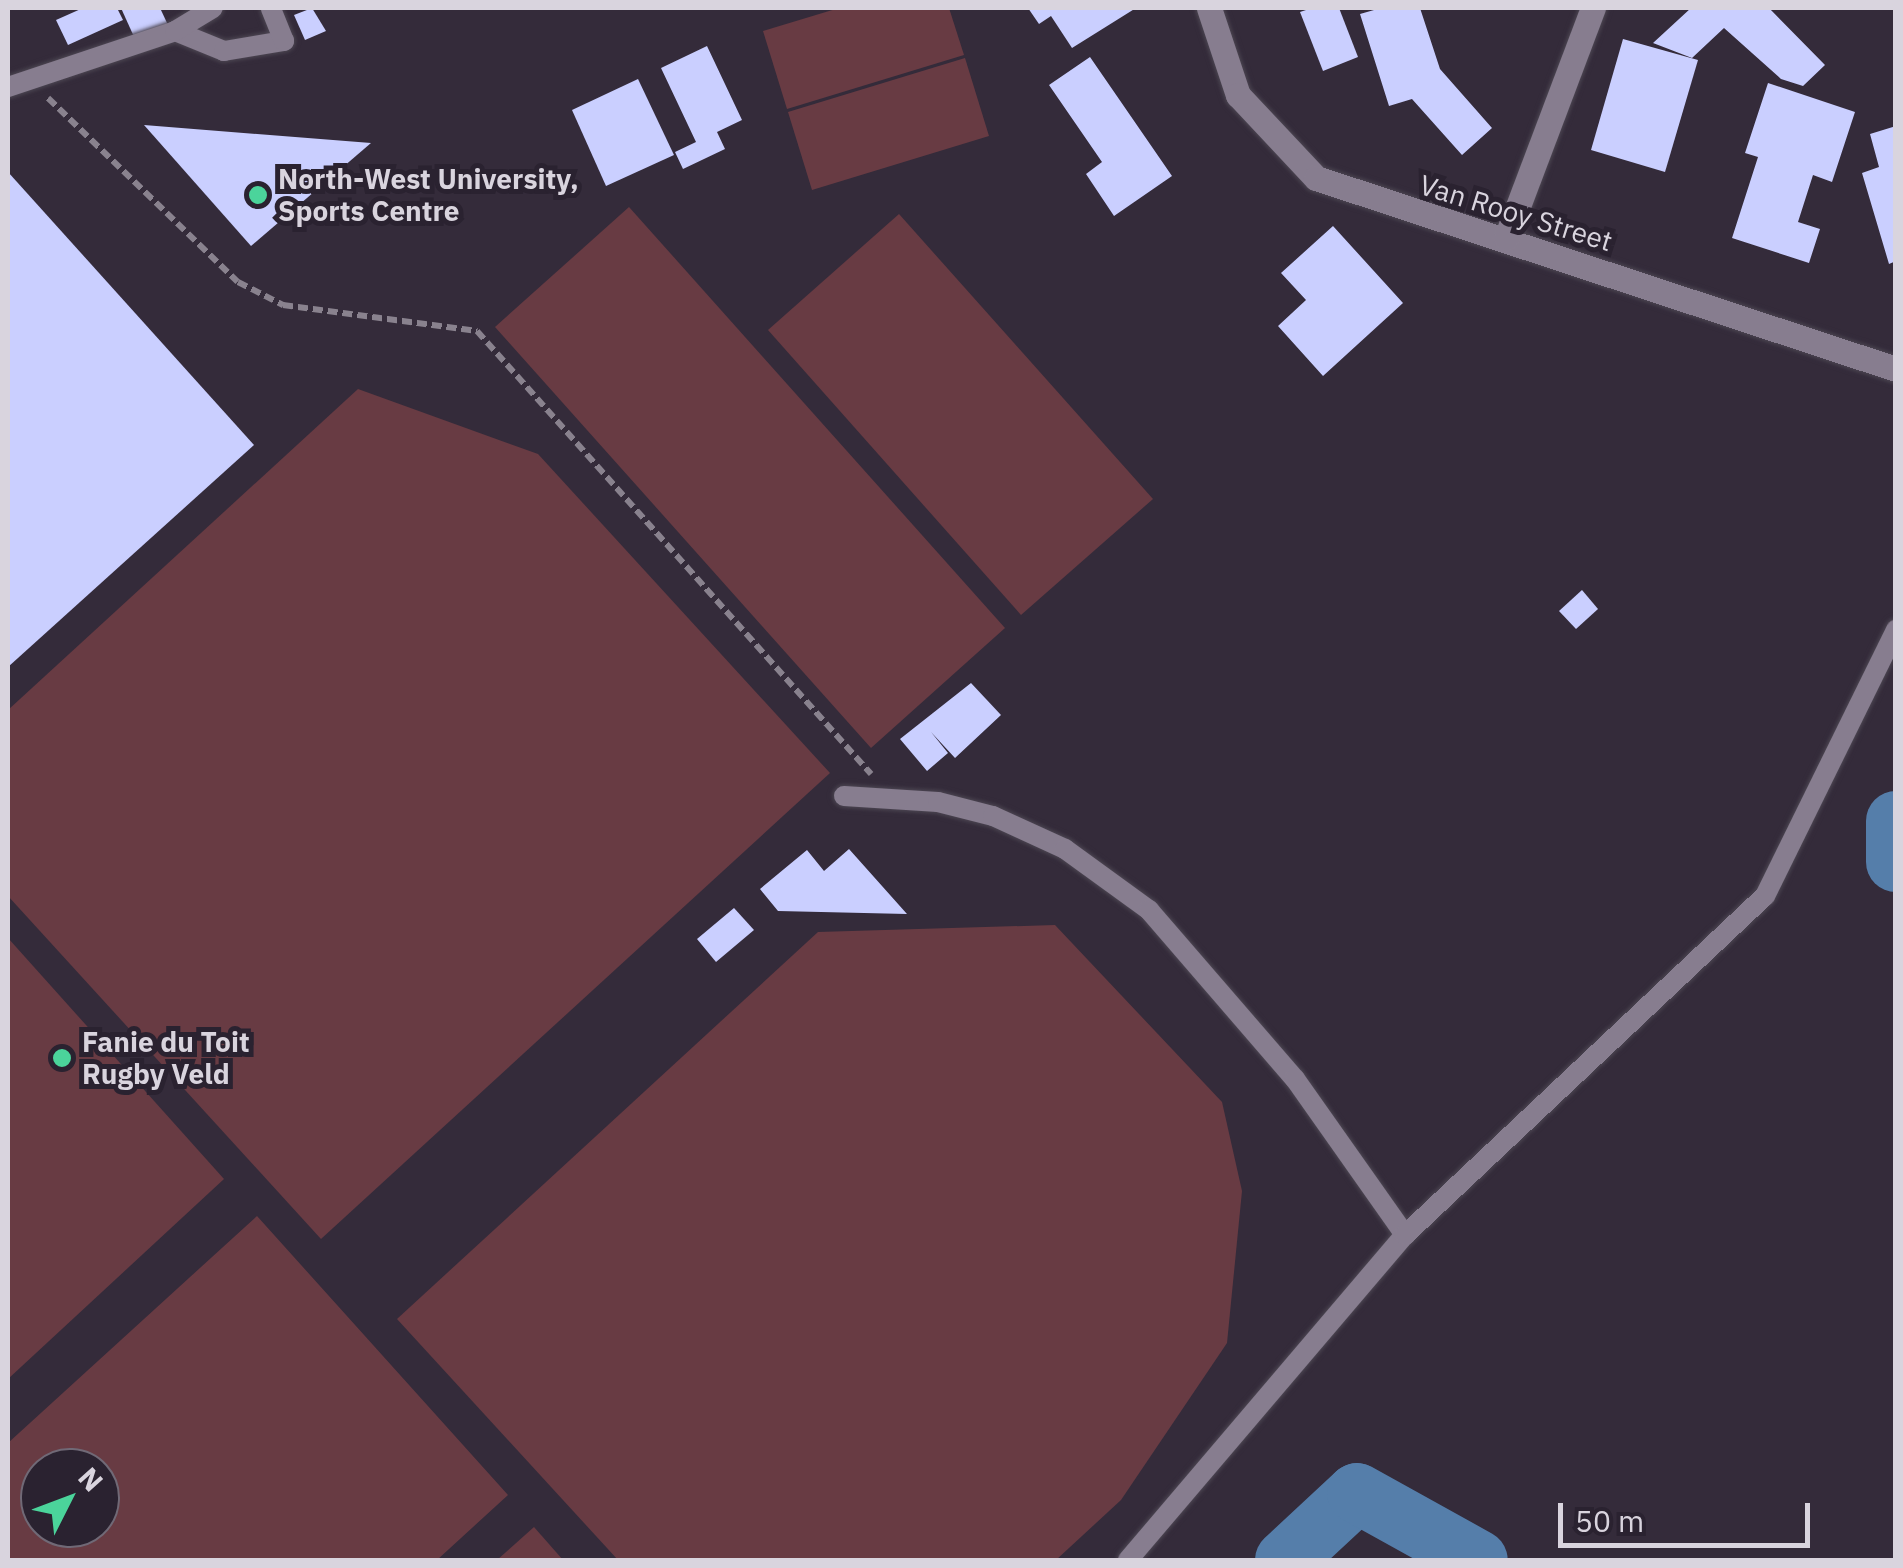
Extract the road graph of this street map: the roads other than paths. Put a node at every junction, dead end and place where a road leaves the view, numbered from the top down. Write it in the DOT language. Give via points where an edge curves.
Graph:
graph roads {
  1 [pos="214,8"];
  2 [pos="271,8"];
  3 [pos="1209,8"];
  4 [pos="1593,8"];
  5 [pos="175,31"];
  6 [pos="8,87"];
  7 [pos="1506,238"];
  8 [pos="1896,369"];
  9 [pos="1896,630"];
  10 [pos="844,796"];
  11 [pos="1405,1235"];
  12 [pos="1128,1560"];
  1 -- 5 [label="lane"];
  2 -- 5 [label="lane" via="284,41 224,51"];
  3 -- 7 [label="street, Van Rooy Street" via="1238,95 1316,178"];
  4 -- 7 [label="street"];
  5 -- 6 [label="lane"];
  7 -- 8 [label="street, Van Rooy Street"];
  9 -- 11 [label="lane" via="1765,896"];
  10 -- 11 [label="lane" via="993,816 1065,849 1149,910 1296,1079"];
  11 -- 12 [label="lane"];
}
